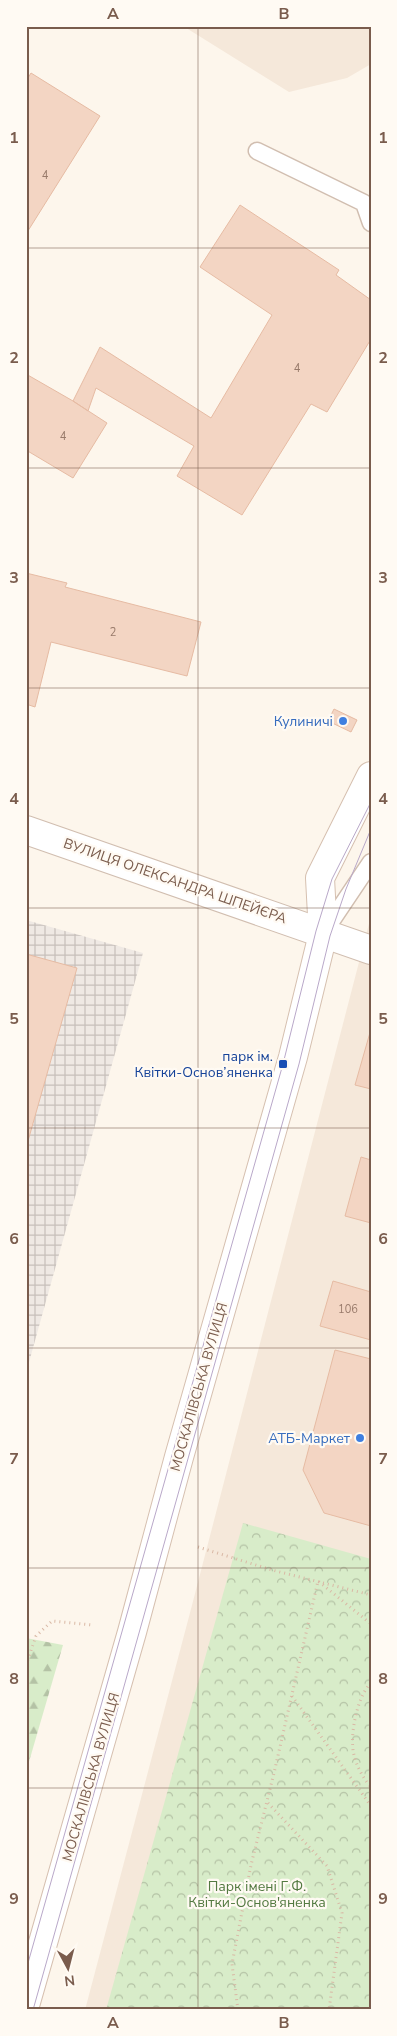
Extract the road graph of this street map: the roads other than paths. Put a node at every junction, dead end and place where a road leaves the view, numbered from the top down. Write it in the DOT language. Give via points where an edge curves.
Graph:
graph roads {
  1 [pos="257,151"];
  2 [pos="371,223"];
  3 [pos="371,776"];
  4 [pos="26,830"];
  5 [pos="371,862"];
  6 [pos="323,934"];
  7 [pos="371,950"];
  8 [pos="26,2002"];
  1 -- 2 [label="lane" via="364,203"];
  3 -- 6 [label="street, МОСКАЛІВСЬКА ВУЛИЦЯ" via="320,878"];
  4 -- 6 [label="street, ВУЛИЦЯ ОЛЕКСАНДРА ШПЕЙЄРА"];
  5 -- 6 [label="lane"];
  6 -- 7 [label="street, ВУЛИЦЯ ОЛЕКСАНДРА ШПЕЙЄРА"];
  6 -- 8 [label="street, МОСКАЛІВСЬКА ВУЛИЦЯ" via="293,1057"];
}
